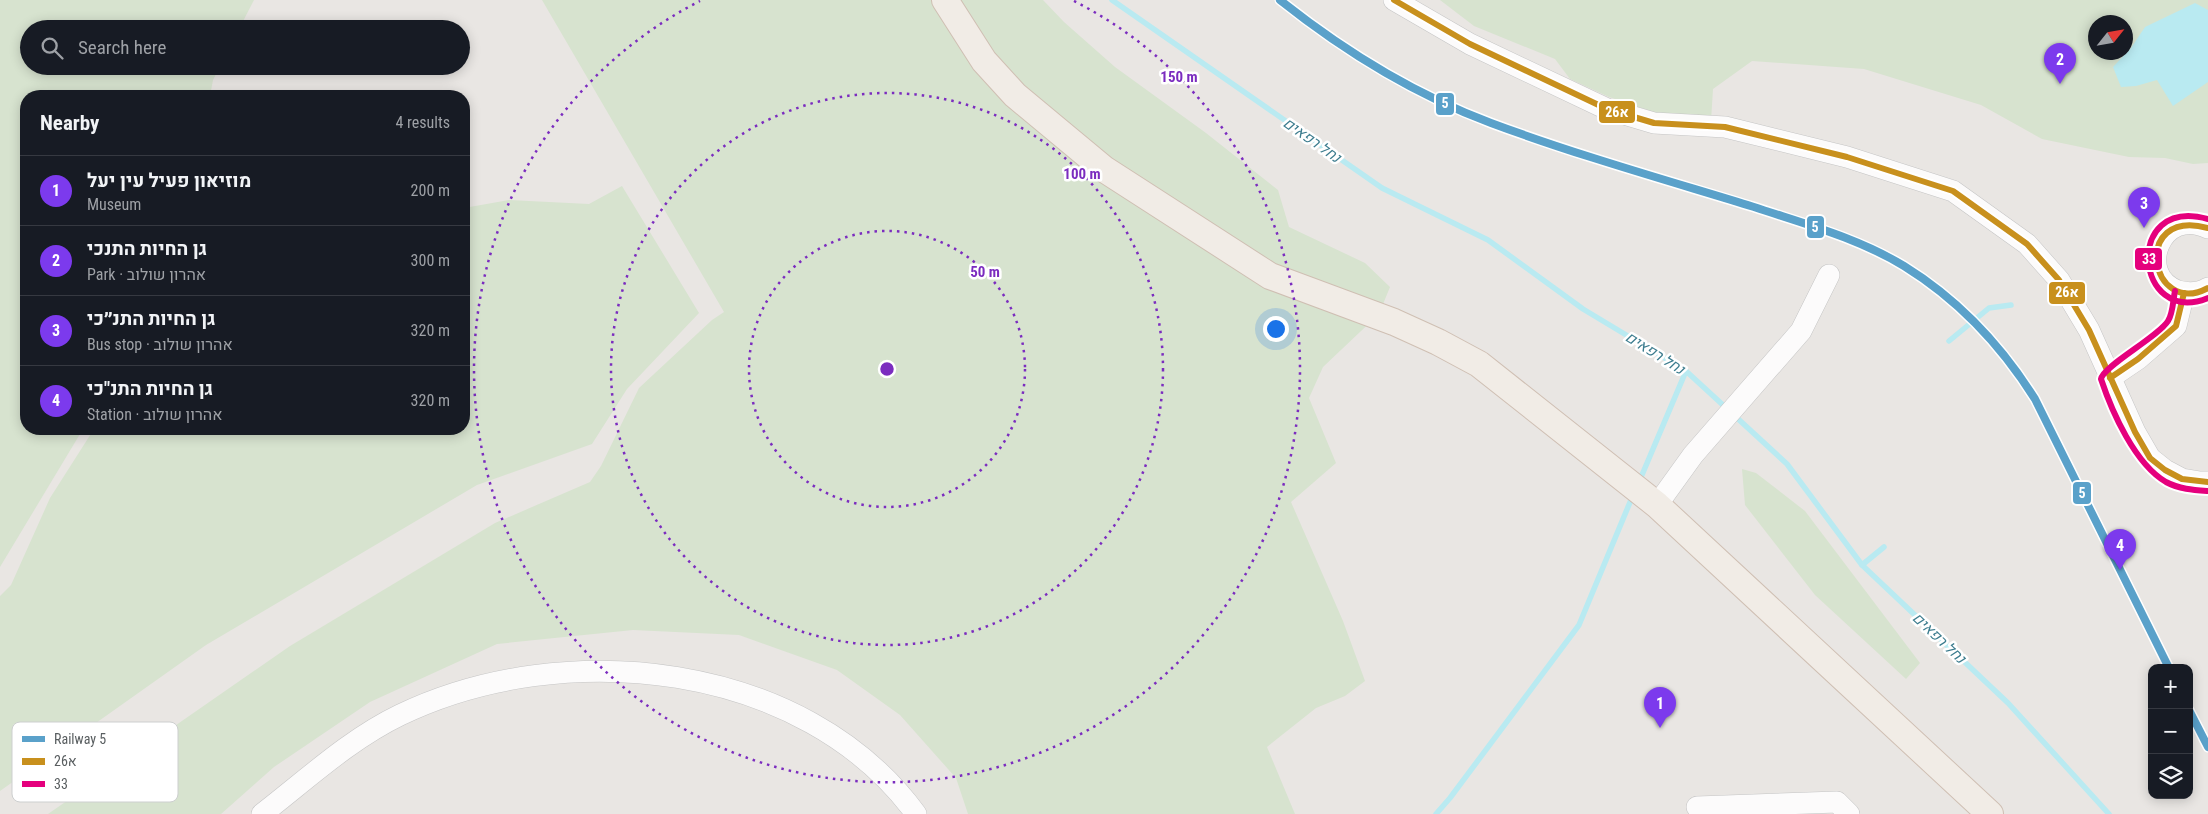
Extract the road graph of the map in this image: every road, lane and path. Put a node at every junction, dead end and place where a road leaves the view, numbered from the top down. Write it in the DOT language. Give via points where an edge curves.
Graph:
graph roads {
  1 [pos="945,0"];
  2 [pos="1394,0"];
  3 [pos="2208,228"];
  4 [pos="1829,275"];
  5 [pos="2208,288"];
  6 [pos="2184,293"];
  7 [pos="2110,378"];
  8 [pos="2208,482"];
  9 [pos="1643,494"];
  10 [pos="1697,807"];
  11 [pos="262,814"];
  12 [pos="916,814"];
  13 [pos="1849,814"];
  14 [pos="1990,814"];
  1 -- 9 [label="main road" via="984,61 1015,95 1104,169 1270,276 1394,322 1479,364"];
  2 -- 7 [label="street" via="1470,44 1607,109 1654,123 1725,127 1847,157 1953,191 2027,244 2059,280 2089,330"];
  3 -- 6 [label="street" via="2185,224 2170,230 2159,242 2156,252 2159,274 2165,283"];
  4 -- 9 [label="street" via="1801,332 1693,456"];
  5 -- 6 [label="street"];
  6 -- 7 [label="street" via="2176,326"];
  7 -- 8 [label="street" via="2150,458 2182,479"];
  9 -- 14 [label="main road"];
  10 -- 13 [label="street" via="1837,802"];
  11 -- 12 [label="street" via="360,739 399,715 487,685 531,676 578,672 660,675 765,700 811,722 853,749 899,790"];
}
